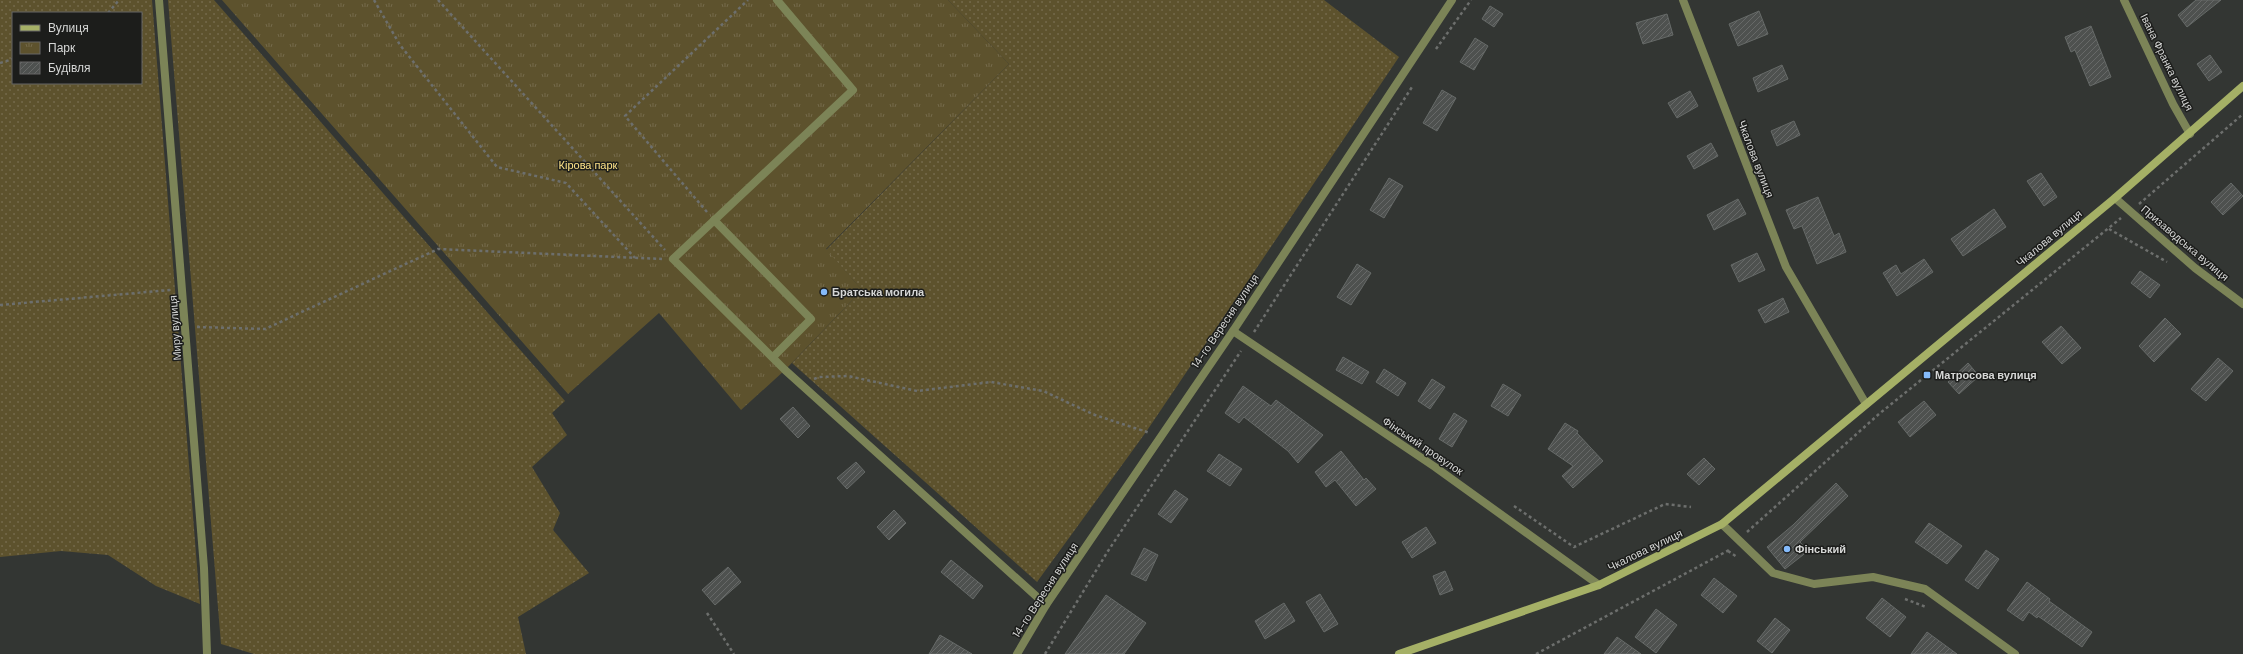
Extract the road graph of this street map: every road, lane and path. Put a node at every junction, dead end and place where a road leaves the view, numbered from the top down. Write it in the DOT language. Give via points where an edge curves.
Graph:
graph roads {
  1 [pos="120,0"];
  2 [pos="159,0"];
  3 [pos="374,0"];
  4 [pos="438,0"];
  5 [pos="748,0"];
  6 [pos="777,0"];
  7 [pos="1452,0"];
  8 [pos="1471,0"];
  9 [pos="1682,0"];
  10 [pos="2124,0"];
  11 [pos="109,12"];
  12 [pos="1436,50"];
  13 [pos="12,59"];
  14 [pos="0,63"];
  15 [pos="1414,83"];
  16 [pos="2243,86"];
  17 [pos="2243,114"];
  18 [pos="2190,134"];
  19 [pos="2115,198"];
  20 [pos="2130,212"];
  21 [pos="714,220"];
  22 [pos="635,259"];
  23 [pos="673,259"];
  24 [pos="183,289"];
  25 [pos="2243,304"];
  26 [pos="0,305"];
  27 [pos="186,326"];
  28 [pos="1233,331"];
  29 [pos="1254,331"];
  30 [pos="1261,336"];
  31 [pos="1248,341"];
  32 [pos="773,358"];
  33 [pos="801,384"];
  34 [pos="1866,404"];
  35 [pos="1162,434"];
  36 [pos="1182,440"];
  37 [pos="1509,503"];
  38 [pos="1691,507"];
  39 [pos="1722,524"];
  40 [pos="1739,539"];
  41 [pos="1728,551"];
  42 [pos="1739,559"];
  43 [pos="1599,585"];
  44 [pos="1899,596"];
  45 [pos="1046,605"];
  46 [pos="1927,607"];
  47 [pos="707,613"];
  48 [pos="207,654"];
  49 [pos="734,654"];
  50 [pos="1017,654"];
  51 [pos="1045,654"];
  52 [pos="1399,654"];
  53 [pos="1536,654"];
  54 [pos="2015,654"];
  1 -- 11 [label="path"];
  2 -- 24 [label="street, Миру вулиця"];
  3 -- 22 [label="path" via="400,45 497,167 566,183"];
  4 -- 23 [label="path"];
  5 -- 21 [label="path" via="625,116"];
  6 -- 21 [label="street" via="853,90"];
  7 -- 28 [label="street, 14-го Вересня вулиця"];
  8 -- 12 [label="path"];
  9 -- 34 [label="street, Чкалова вулиця" via="1786,267"];
  10 -- 18 [label="street, Івана Франка вулиця"];
  13 -- 14 [label="path"];
  15 -- 29 [label="path"];
  16 -- 18 [label="main road, Чкалова вулиця"];
  17 -- 20 [label="path"];
  18 -- 19 [label="main road, Чкалова вулиця"];
  19 -- 20 [label="street, Призаводська вулиця"];
  19 -- 34 [label="main road, Чкалова вулиця"];
  20 -- 25 [label="street, Призаводська вулиця" via="2195,268"];
  20 -- 40 [label="path" via="1879,414"];
  21 -- 23 [label="street"];
  21 -- 32 [label="street" via="811,319"];
  22 -- 23 [label="path"];
  22 -- 27 [label="path" via="438,249 265,329"];
  23 -- 32 [label="street"];
  24 -- 26 [label="path"];
  24 -- 27 [label="street, Миру вулиця"];
  27 -- 48 [label="street, Миру вулиця" via="204,568"];
  28 -- 31 [label="street, Фінський провулок"];
  28 -- 35 [label="street, 14-го Вересня вулиця"];
  29 -- 30 [label="path"];
  29 -- 31 [label="path"];
  31 -- 36 [label="path"];
  31 -- 43 [label="street, Фінський провулок" via="1435,467"];
  32 -- 33 [label="street"];
  33 -- 35 [label="path" via="819,377 848,376 917,391 991,382 1043,391 1095,415 1146,432"];
  33 -- 45 [label="street"];
  34 -- 39 [label="main road, Чкалова вулиця"];
  35 -- 36 [label="path"];
  35 -- 45 [label="street, 14-го Вересня вулиця"];
  36 -- 51 [label="path" via="1108,551"];
  37 -- 38 [label="path" via="1574,547 1665,504"];
  39 -- 40 [label="street"];
  39 -- 43 [label="main road, Чкалова вулиця"];
  40 -- 41 [label="path"];
  40 -- 54 [label="street" via="1773,573 1814,584 1873,577 1925,589"];
  41 -- 42 [label="path"];
  41 -- 53 [label="path"];
  43 -- 52 [label="main road, Чкалова вулиця"];
  44 -- 46 [label="path"];
  45 -- 50 [label="street, 14-го Вересня вулиця"];
  47 -- 49 [label="path"];
}
